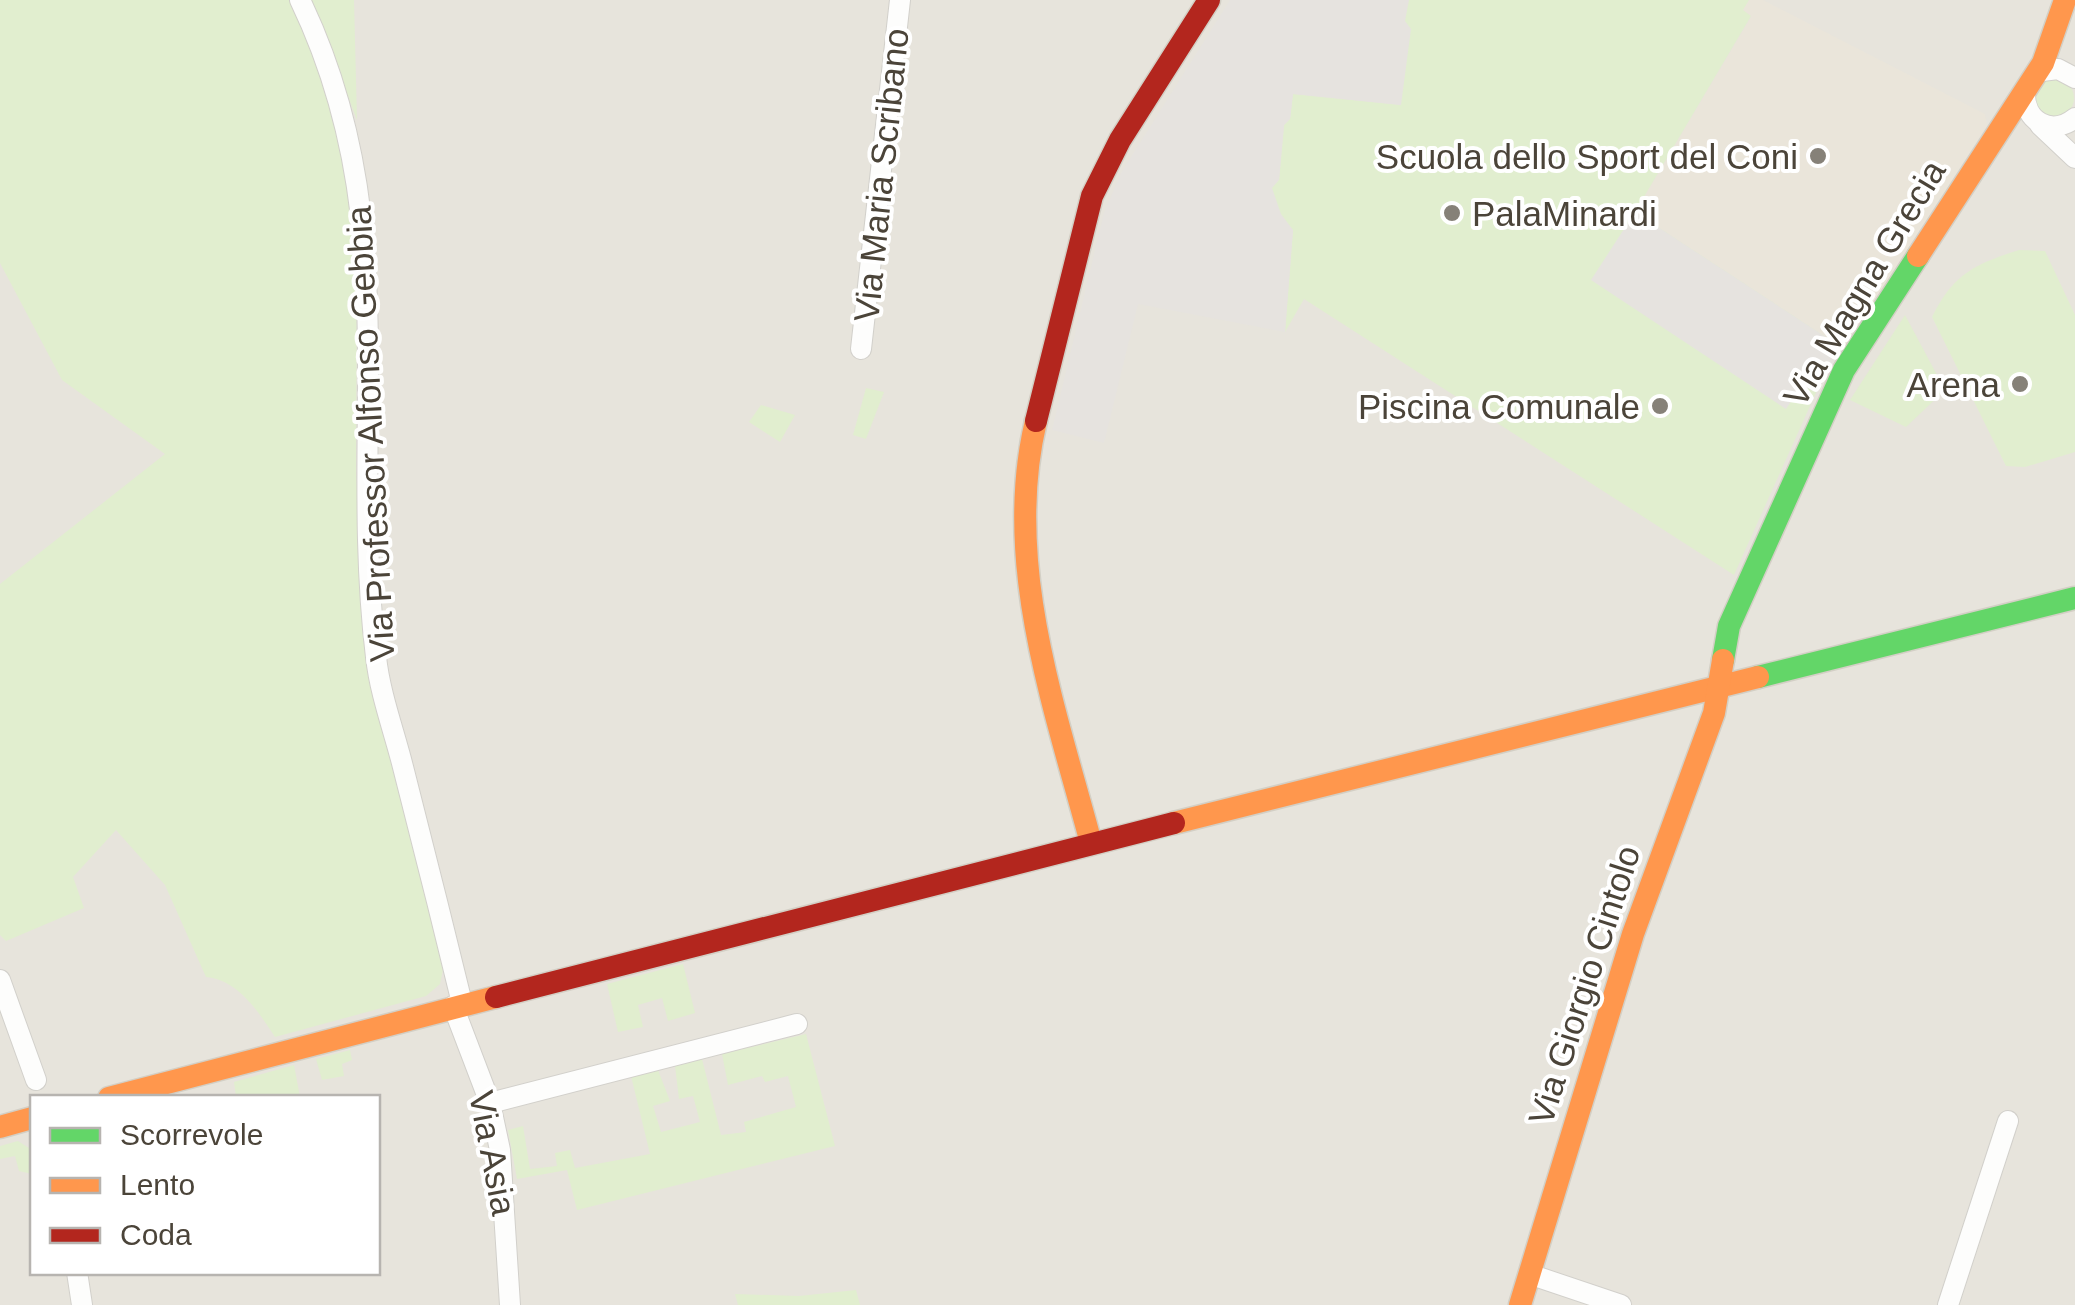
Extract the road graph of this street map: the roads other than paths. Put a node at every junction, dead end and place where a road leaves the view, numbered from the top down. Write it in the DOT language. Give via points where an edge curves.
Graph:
graph roads {
  1 [pos="300,0"];
  2 [pos="900,0"];
  3 [pos="1208,0"];
  4 [pos="2065,0"];
  5 [pos="2042,71"];
  6 [pos="2075,78"];
  7 [pos="2026,91"];
  8 [pos="2075,118"];
  9 [pos="2039,124"];
  10 [pos="2075,158"];
  11 [pos="861,350"];
  12 [pos="2075,598"];
  13 [pos="1718,687"];
  14 [pos="1091,843"];
  15 [pos="0,980"];
  16 [pos="458,1004"];
  17 [pos="798,1024"];
  18 [pos="36,1080"];
  19 [pos="120,1095"];
  20 [pos="490,1103"];
  21 [pos="30,1119"];
  22 [pos="2008,1122"];
  23 [pos="0,1127"];
  24 [pos="1529,1274"];
  25 [pos="77,1275"];
  26 [pos="82,1305"];
  27 [pos="510,1305"];
  28 [pos="1520,1305"];
  29 [pos="1621,1305"];
  30 [pos="1948,1305"];
  1 -- 16 [label="street, Via Professor Alfonso Gebbia" via="348,124 365,228 371,337 366,473 376,660"];
  2 -- 11 [label="street, Via Maria Scribano"];
  3 -- 14 [label="street" via="1092,196 1034,431 1026,535 1033,629"];
  4 -- 5 [label="street, Via Magna Grecia"];
  5 -- 6 [label="street" via="2058,69"];
  5 -- 7 [label="street, Via Magna Grecia"];
  7 -- 9 [label="street" via="2027,109"];
  7 -- 13 [label="street, Via Magna Grecia" via="1829,398 1729,626"];
  8 -- 9 [label="street" via="2054,128"];
  9 -- 10 [label="street"];
  12 -- 13 [label="street"];
  13 -- 14 [label="street"];
  13 -- 24 [label="street, Via Giorgio Cintolo" via="1633,934"];
  14 -- 16 [label="street"];
  15 -- 18 [label="street"];
  16 -- 19 [label="street"];
  16 -- 20 [label="street, Via Asia"];
  17 -- 20 [label="street"];
  20 -- 27 [label="street, Via Asia" via="507,1208"];
  21 -- 23 [label="street"];
  22 -- 30 [label="street"];
  24 -- 28 [label="street, Via Giorgio Cintolo"];
  24 -- 29 [label="street"];
  25 -- 26 [label="street"];
}
